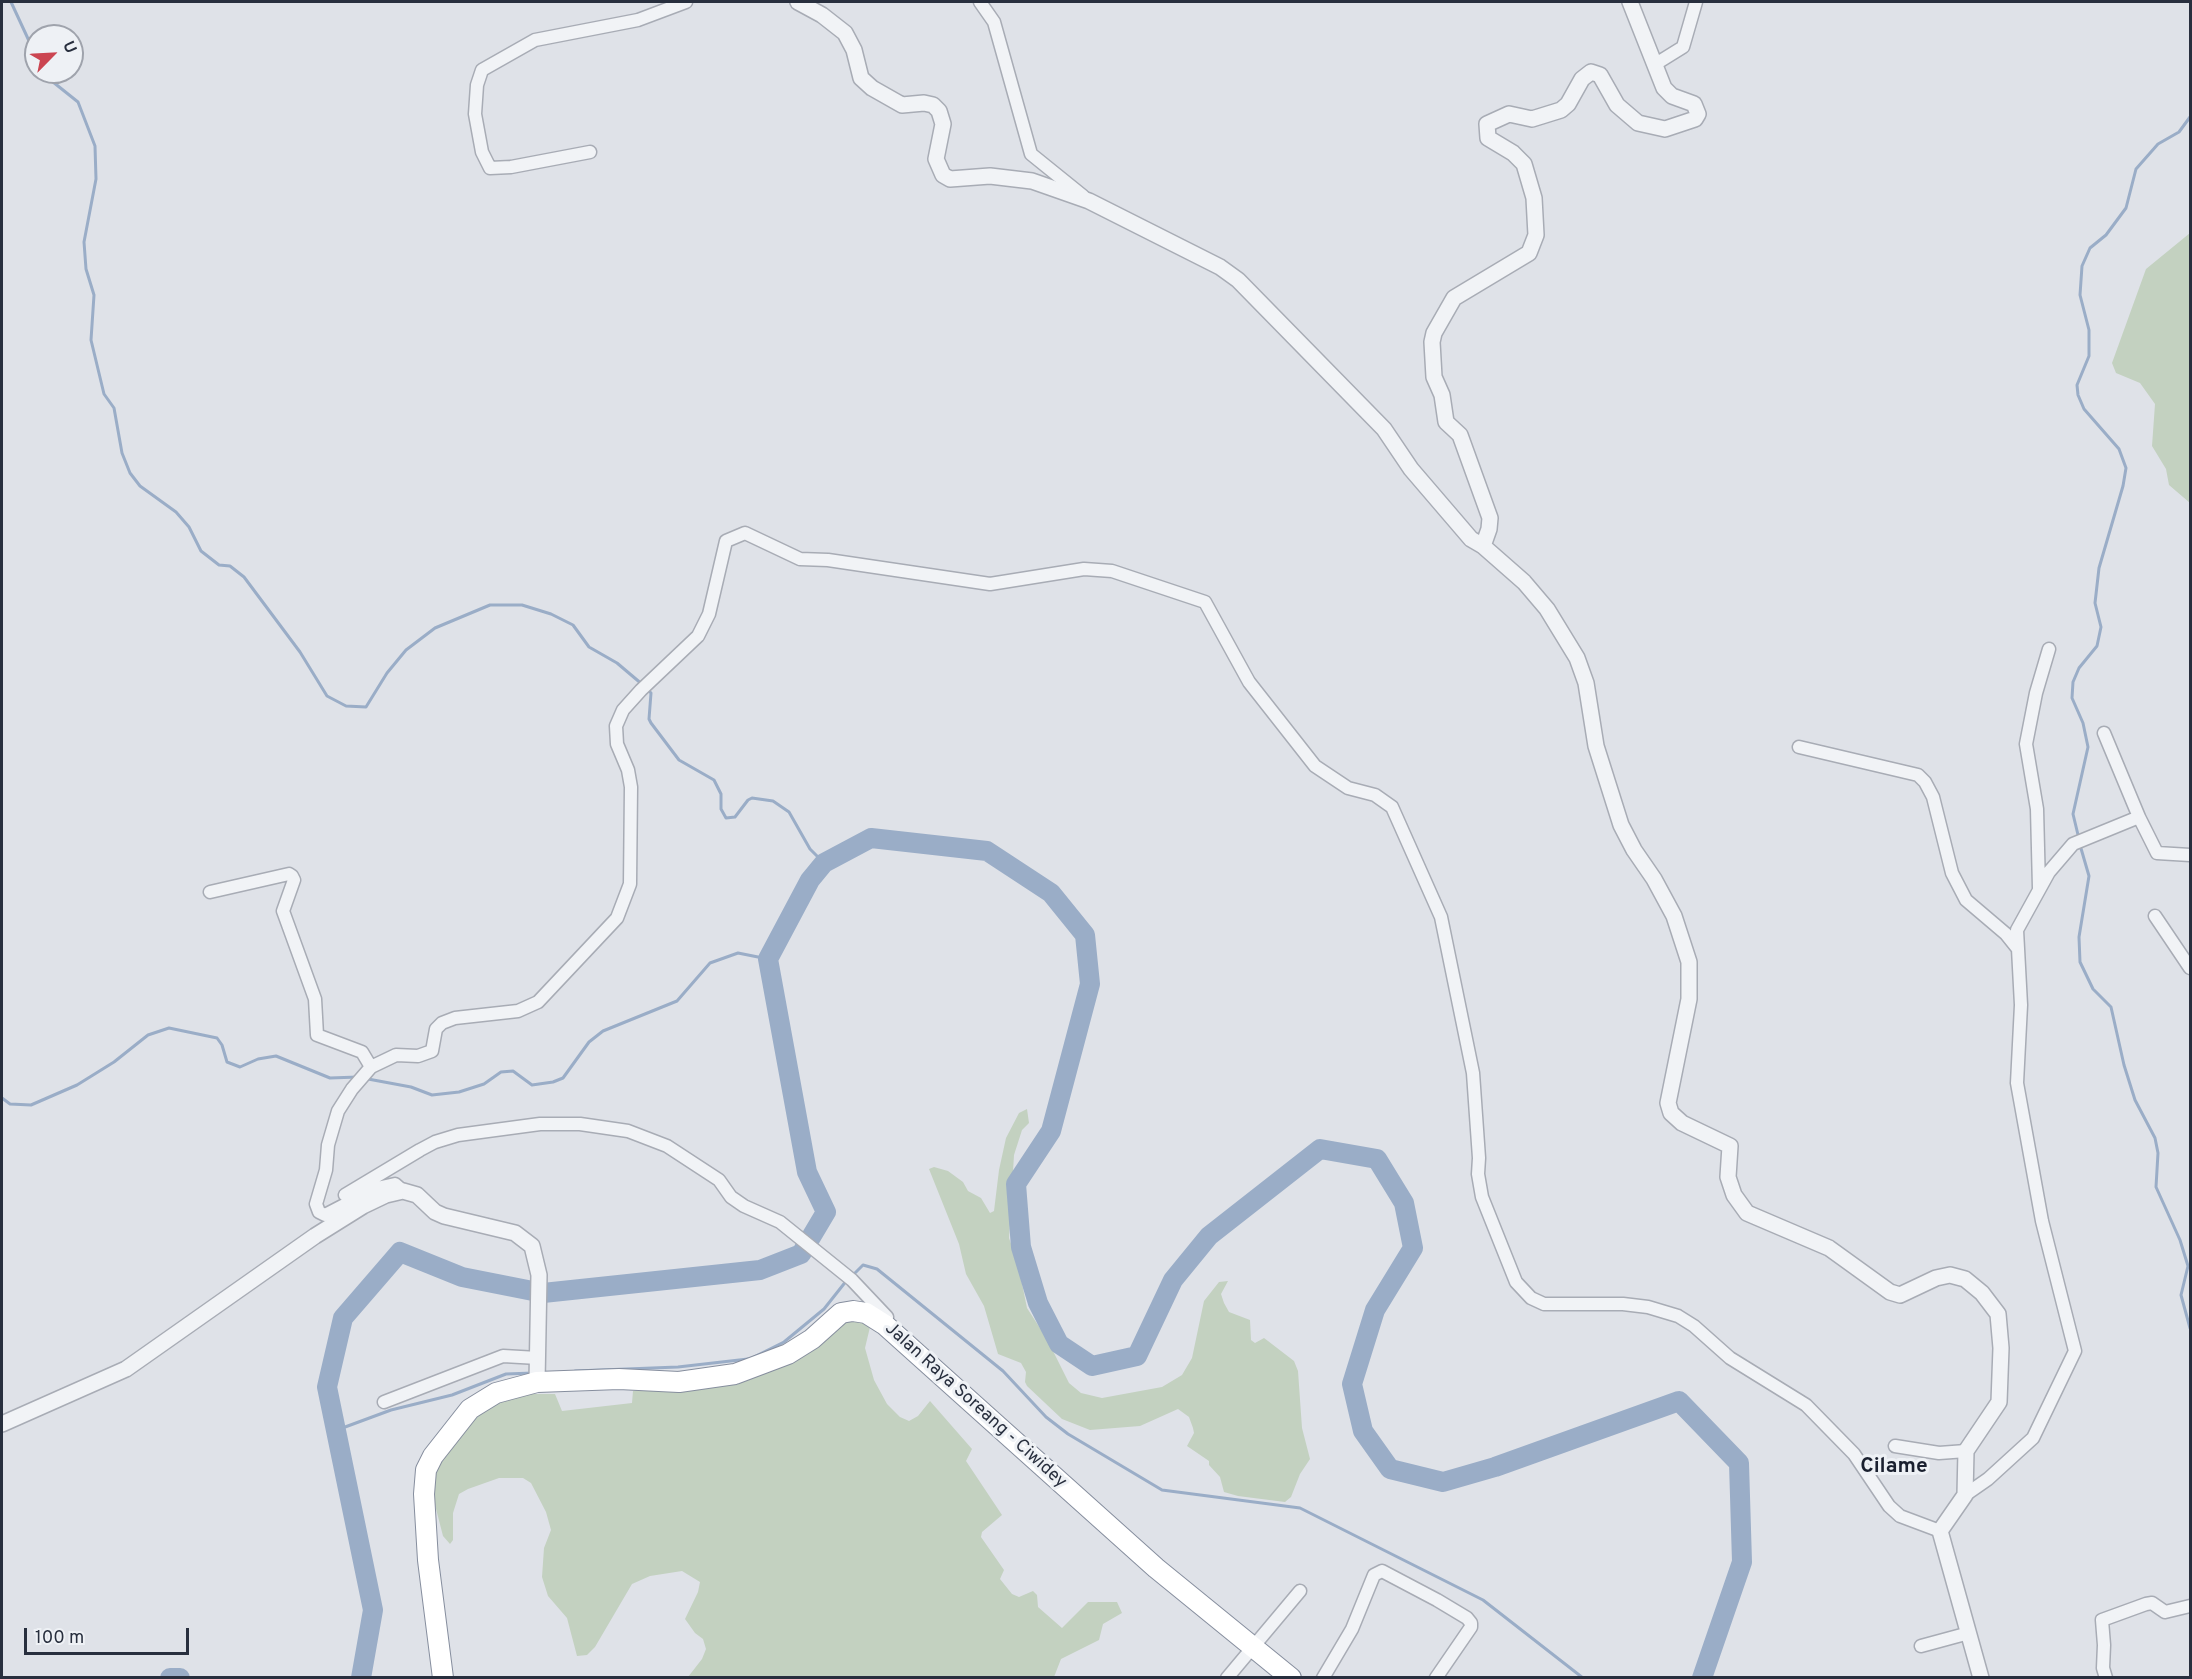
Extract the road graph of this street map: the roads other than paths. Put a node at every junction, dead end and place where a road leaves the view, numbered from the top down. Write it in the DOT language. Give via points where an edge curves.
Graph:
graph roads {
  1 [pos="686,2"];
  2 [pos="798,2"];
  3 [pos="980,2"];
  4 [pos="1630,2"];
  5 [pos="1696,2"];
  6 [pos="1654,65"];
  7 [pos="590,152"];
  8 [pos="1089,201"];
  9 [pos="1483,546"];
  10 [pos="2049,649"];
  11 [pos="2104,733"];
  12 [pos="1799,747"];
  13 [pos="2139,817"];
  14 [pos="2190,855"];
  15 [pos="2039,888"];
  16 [pos="210,892"];
  17 [pos="2155,916"];
  18 [pos="2018,950"];
  19 [pos="2190,968"];
  20 [pos="371,1067"];
  21 [pos="403,1191"];
  22 [pos="319,1212"];
  23 [pos="885,1325"];
  24 [pos="537,1372"];
  25 [pos="384,1402"];
  26 [pos="2,1424"];
  27 [pos="1895,1446"];
  28 [pos="1966,1451"];
  29 [pos="1965,1495"];
  30 [pos="1940,1531"];
  31 [pos="1300,1591"];
  32 [pos="2190,1606"];
  33 [pos="1969,1633"];
  34 [pos="1252,1646"];
  35 [pos="1921,1646"];
  36 [pos="443,1677"];
  37 [pos="1227,1677"];
  38 [pos="1291,1677"];
  39 [pos="1323,1677"];
  40 [pos="1436,1677"];
  41 [pos="1982,1677"];
  42 [pos="2106,1677"];
  1 -- 7 [label="street" via="653,16 535,40 482,70 475,114 482,152 490,168"];
  2 -- 8 [label="street" via="845,33 861,78 878,92 902,105 924,103 939,111 943,124 936,159 943,175 950,179 1013,177"];
  3 -- 8 [label="street" via="994,22 1029,152"];
  4 -- 6 [label="street"];
  5 -- 6 [label="street" via="1683,47"];
  6 -- 9 [label="street" via="1666,91 1696,106 1698,114 1690,122 1665,129 1638,123 1617,105 1600,75 1591,72 1582,79 1565,108 1554,114 1532,118 1509,114 1487,124 1488,138 1514,153 1524,164 1534,198 1536,235 1529,253 1454,298 1432,342 1434,377 1442,395 1446,422 1460,435 1490,518"];
  8 -- 9 [label="street" via="1220,267 1238,280 1384,429 1411,469 1471,539"];
  9 -- 28 [label="street" via="1535,592 1576,658 1586,683 1596,746 1622,825 1674,916 1689,962 1689,999 1668,1103 1671,1113 1682,1123 1730,1146 1728,1177 1734,1195 1747,1213 1829,1248 1890,1292 1900,1295 1950,1275 1965,1279 1982,1293 1998,1314 2000,1324 1999,1402"];
  10 -- 15 [label="street" via="2025,744 2037,809"];
  11 -- 13 [label="street"];
  12 -- 18 [label="street" via="1918,775 1933,797 1952,873 1966,900 2006,934"];
  13 -- 14 [label="street" via="2159,855"];
  13 -- 15 [label="street" via="2068,848"];
  15 -- 18 [label="street" via="2017,930"];
  16 -- 20 [label="street" via="292,876 283,911 315,999 317,1035 362,1052"];
  17 -- 19 [label="street"];
  18 -- 29 [label="street" via="2021,1005 2017,1083 2023,1128 2075,1351 2033,1438"];
  20 -- 22 [label="street" via="338,1111 316,1204"];
  20 -- 30 [label="street" via="396,1055 428,1053 434,1048 435,1032 442,1023 455,1018 531,1006 618,918 630,884 631,795 628,770 615,734 620,715 698,636 709,614 726,541 741,533 750,534 800,559 990,584 1099,569 1202,599 1209,605 1249,682 1315,766 1348,788 1389,803 1424,876 1441,917 1471,1062 1482,1197 1516,1282 1530,1298 1544,1304 1623,1304 1678,1316 1730,1358 1806,1405 1854,1454 1888,1506 1900,1516"];
  21 -- 22 [label="street" via="395,1184 377,1188 325,1215"];
  21 -- 24 [label="street" via="417,1195 444,1216 508,1231 532,1246 539,1275"];
  21 -- 26 [label="street" via="363,1206 315,1236 126,1369"];
  22 -- 23 [label="street" via="435,1142 488,1129 580,1124 634,1132 667,1146 719,1180 731,1197 744,1206 780,1222 852,1280 887,1317"];
  23 -- 24 [label="highway, Jalan Raya Soreang - Ciwidey" via="866,1313 841,1313 788,1354 719,1377 679,1382"];
  23 -- 34 [label="highway, Jalan Raya Soreang - Ciwidey" via="1148,1560"];
  24 -- 25 [label="street" via="502,1356"];
  24 -- 36 [label="highway, Jalan Raya Soreang - Ciwidey" via="470,1409 440,1444 426,1470 428,1560"];
  27 -- 28 [label="street" via="1939,1453"];
  28 -- 29 [label="street"];
  29 -- 30 [label="street"];
  30 -- 33 [label="street"];
  31 -- 34 [label="street"];
  32 -- 42 [label="street" via="2165,1612 2152,1603 2102,1620"];
  33 -- 35 [label="street"];
  33 -- 41 [label="street"];
  34 -- 37 [label="street"];
  34 -- 38 [label="highway, Jalan Raya Soreang - Ciwidey"];
  39 -- 40 [label="street" via="1352,1629 1374,1575 1382,1571 1471,1623"];
}
